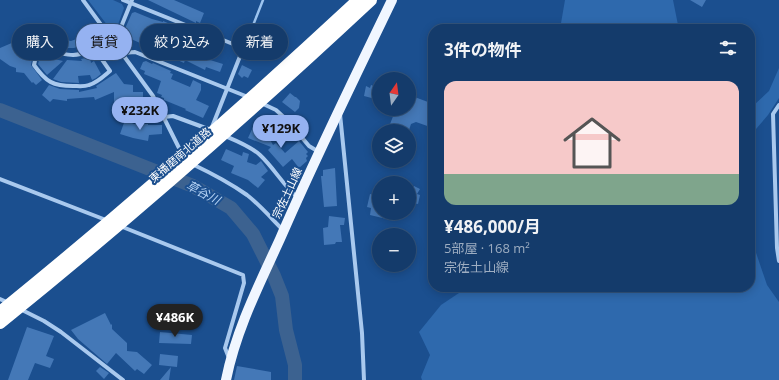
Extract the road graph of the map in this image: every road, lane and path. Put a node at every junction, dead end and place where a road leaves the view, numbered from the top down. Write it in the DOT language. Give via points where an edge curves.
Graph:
graph roads {
  1 [pos="83,0"];
  2 [pos="123,0"];
  3 [pos="358,0"];
  4 [pos="371,0"];
  5 [pos="392,0"];
  6 [pos="132,2"];
  7 [pos="100,24"];
  8 [pos="122,24"];
  9 [pos="232,43"];
  10 [pos="94,48"];
  11 [pos="132,52"];
  12 [pos="128,60"];
  13 [pos="239,60"];
  14 [pos="228,89"];
  15 [pos="779,105"];
  16 [pos="339,110"];
  17 [pos="164,117"];
  18 [pos="211,130"];
  19 [pos="319,152"];
  20 [pos="196,166"];
  21 [pos="0,179"];
  22 [pos="298,198"];
  23 [pos="281,235"];
  24 [pos="779,261"];
  25 [pos="0,299"];
  26 [pos="0,312"];
  27 [pos="0,323"];
  28 [pos="230,360"];
  29 [pos="123,380"];
  30 [pos="226,380"];
  31 [pos="364,380"];
  1 -- 7 [label="street"];
  2 -- 6 [label="street"];
  3 -- 26 [label="highway, 東播磨南北道路, bridge" via="190,152"];
  4 -- 27 [label="highway, 東播磨南北道路, bridge" via="252,110"];
  5 -- 16 [label="main road, 宗佐土山線"];
  6 -- 8 [label="street"];
  6 -- 9 [label="street"];
  10 -- 10 [label="street" via="75,56 43,51 36,56 34,65 50,82 61,86 88,86 110,71"];
  11 -- 14 [label="street"];
  12 -- 17 [label="street"];
  13 -- 14 [label="street"];
  14 -- 18 [label="street"];
  14 -- 19 [label="street" via="276,110 309,146"];
  15 -- 24 [label="street" via="773,114"];
  16 -- 19 [label="main road, 宗佐土山線"];
  16 -- 31 [label="street" via="362,333"];
  17 -- 18 [label="street" via="173,116"];
  17 -- 20 [label="street" via="184,160"];
  18 -- 20 [label="street"];
  18 -- 22 [label="street" via="246,145 260,155"];
  19 -- 22 [label="main road, 宗佐土山線"];
  20 -- 23 [label="street" via="247,195 268,214"];
  21 -- 28 [label="street" via="243,275 244,283 225,348"];
  22 -- 23 [label="main road, 宗佐土山線"];
  23 -- 28 [label="main road, 宗佐土山線" via="259,283"];
  25 -- 29 [label="street" via="61,332"];
  28 -- 30 [label="main road, 宗佐土山線"];
}
